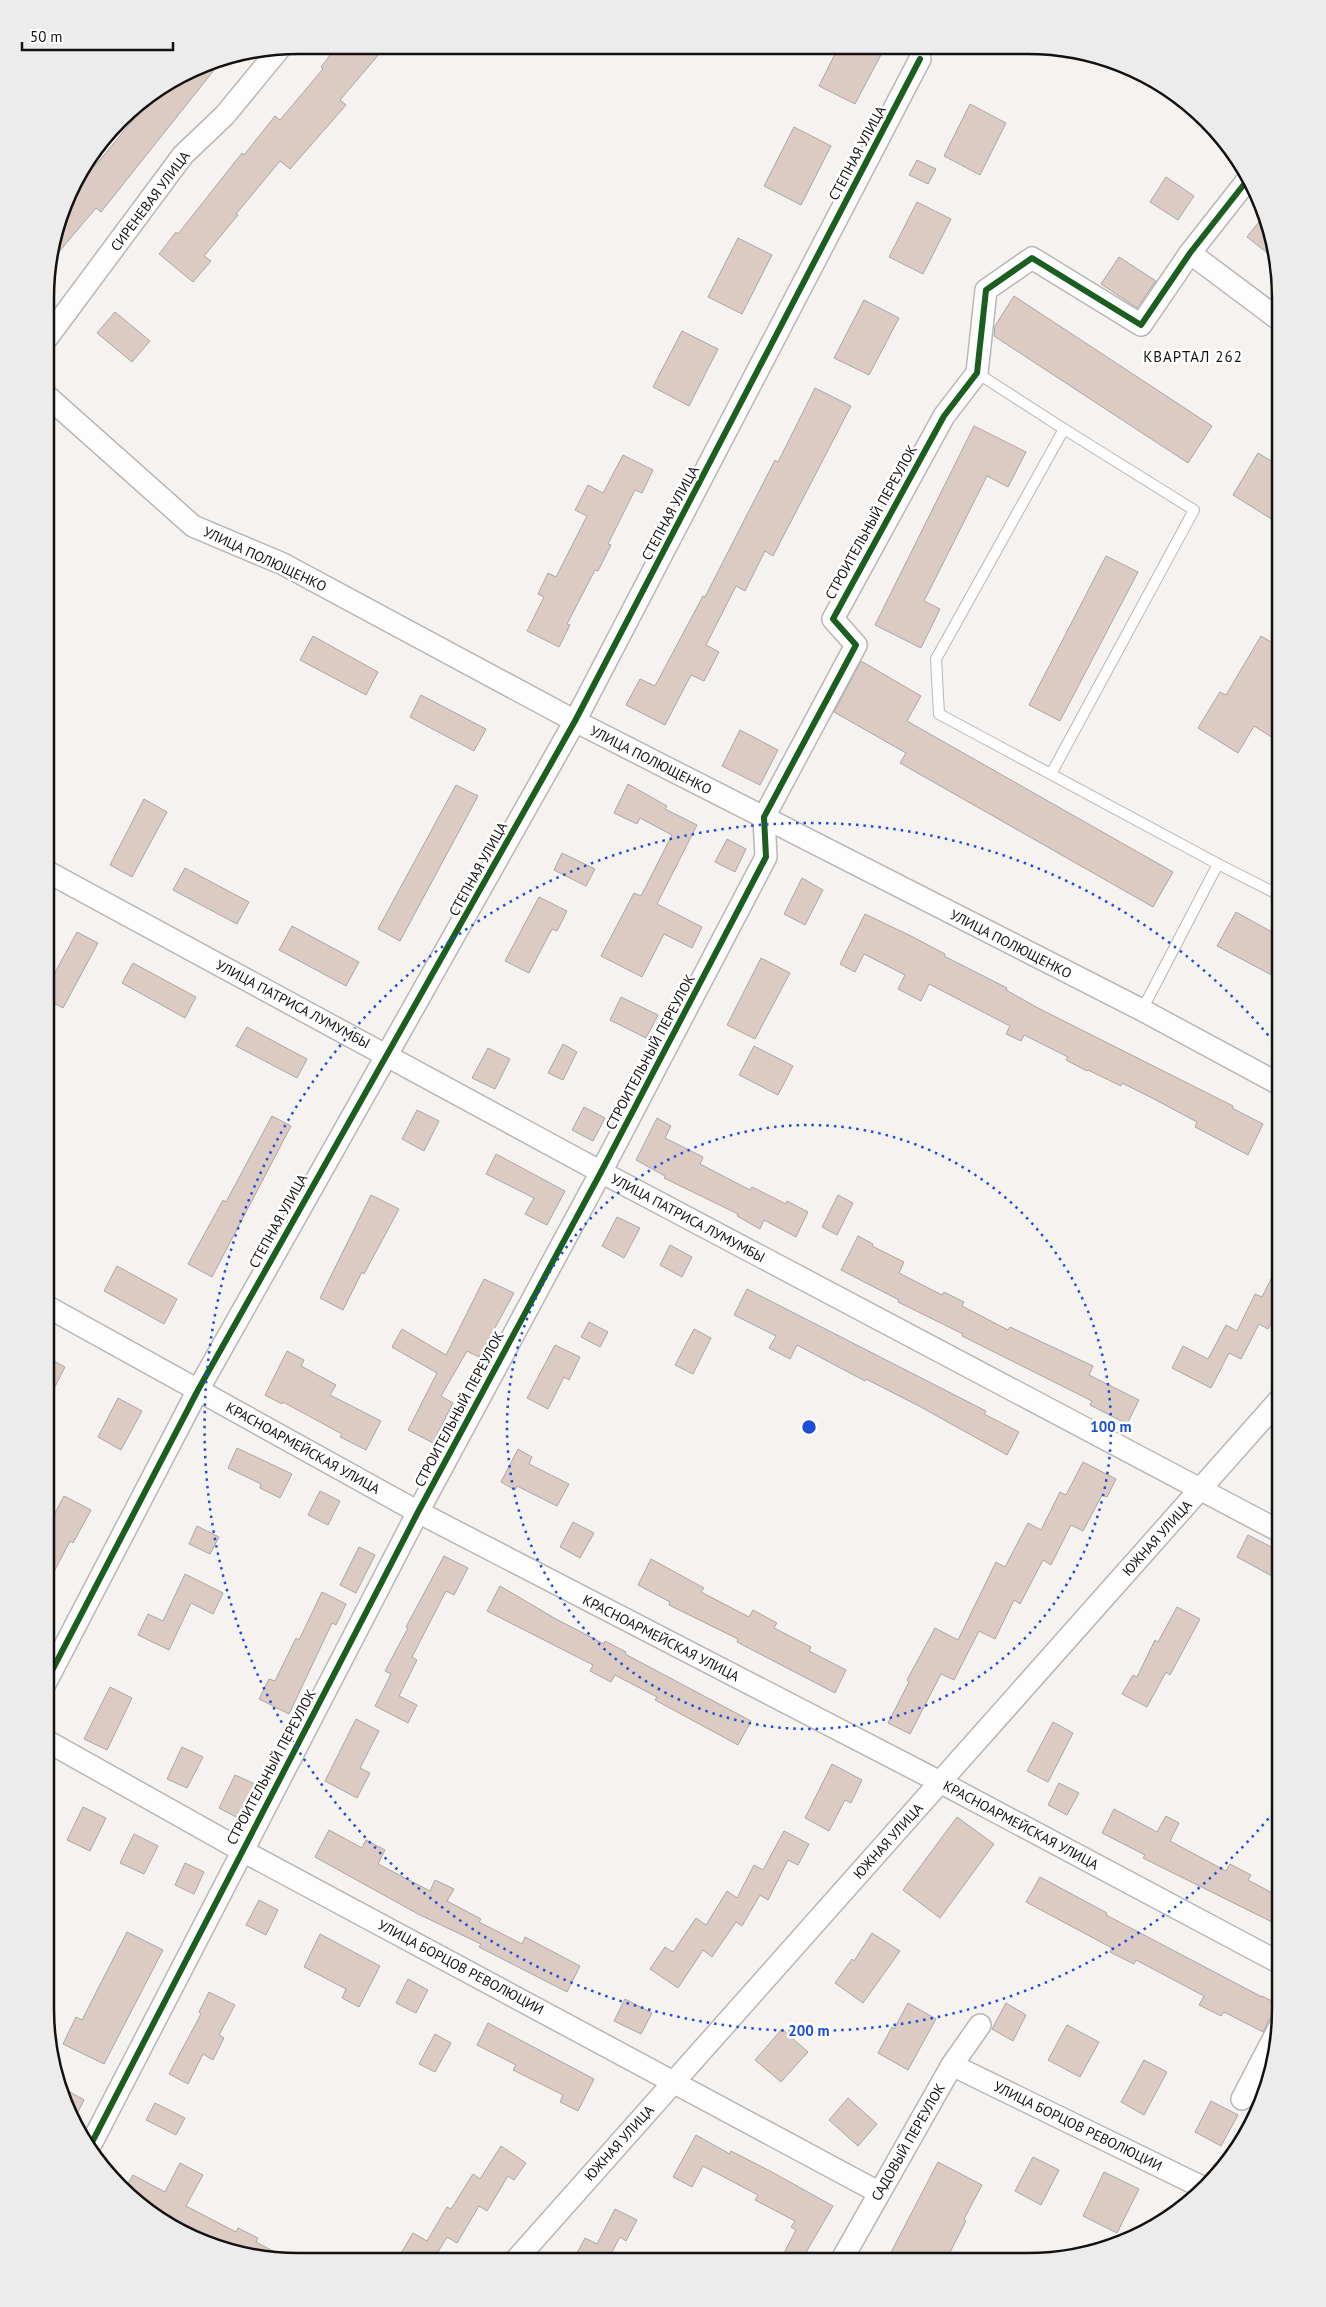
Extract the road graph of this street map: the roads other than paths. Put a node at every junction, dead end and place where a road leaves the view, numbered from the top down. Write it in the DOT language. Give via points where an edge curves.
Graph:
graph roads {
  1 [pos="274,55"];
  2 [pos="920,59"];
  3 [pos="1244,184"];
  4 [pos="1190,254"];
  5 [pos="1272,314"];
  6 [pos="54,329"];
  7 [pos="977,373"];
  8 [pos="54,402"];
  9 [pos="1064,429"];
  10 [pos="575,721"];
  11 [pos="1051,774"];
  12 [pos="764,817"];
  13 [pos="1218,864"];
  14 [pos="54,875"];
  15 [pos="1272,891"];
  16 [pos="1142,1010"];
  17 [pos="387,1054"];
  18 [pos="1272,1080"];
  19 [pos="601,1172"];
  20 [pos="54,1310"];
  21 [pos="198,1390"];
  22 [pos="1272,1408"];
  23 [pos="1200,1489"];
  24 [pos="418,1512"];
  25 [pos="1272,1527"];
  26 [pos="54,1667"];
  27 [pos="54,1745"];
  28 [pos="940,1782"];
  29 [pos="242,1850"];
  30 [pos="1272,1959"];
  31 [pos="980,2025"];
  32 [pos="1269,2047"];
  33 [pos="952,2064"];
  34 [pos="674,2081"];
  35 [pos="1242,2099"];
  36 [pos="93,2141"];
  37 [pos="1198,2185"];
  38 [pos="878,2192"];
  39 [pos="521,2253"];
  40 [pos="846,2253"];
  1 -- 6 [label="street, СИРЕНЕВАЯ УЛИЦА" via="225,115 183,155"];
  2 -- 10 [label="street, СТЕПНАЯ УЛИЦА"];
  3 -- 4 [label="street"];
  4 -- 5 [label="street"];
  4 -- 7 [label="street" via="1141,325 1032,258 986,290"];
  7 -- 9 [label="lane"];
  7 -- 12 [label="street, СТРОИТЕЛЬНЫЙ ПЕРЕУЛОК" via="944,416 833,618 856,645"];
  8 -- 10 [label="street, УЛИЦА ПОЛЮЩЕНКО" via="193,526 283,564"];
  9 -- 11 [label="lane" via="936,659 938,714"];
  9 -- 11 [label="lane" via="1194,510"];
  10 -- 12 [label="street, УЛИЦА ПОЛЮЩЕНКО"];
  10 -- 17 [label="street, СТЕПНАЯ УЛИЦА"];
  11 -- 13 [label="lane"];
  12 -- 16 [label="street, УЛИЦА ПОЛЮЩЕНКО"];
  12 -- 19 [label="street, СТРОИТЕЛЬНЫЙ ПЕРЕУЛОК" via="766,857"];
  13 -- 15 [label="lane"];
  13 -- 16 [label="lane"];
  14 -- 17 [label="street, УЛИЦА ПАТРИСА ЛУМУМБЫ"];
  16 -- 18 [label="street, УЛИЦА ПОЛЮЩЕНКО"];
  17 -- 19 [label="street, УЛИЦА ПАТРИСА ЛУМУМБЫ"];
  17 -- 21 [label="street, СТЕПНАЯ УЛИЦА"];
  19 -- 23 [label="street, УЛИЦА ПАТРИСА ЛУМУМБЫ"];
  19 -- 24 [label="street, СТРОИТЕЛЬНЫЙ ПЕРЕУЛОК"];
  20 -- 21 [label="street, КРАСНОАРМЕЙСКАЯ УЛИЦА"];
  21 -- 24 [label="street, КРАСНОАРМЕЙСКАЯ УЛИЦА"];
  21 -- 26 [label="street, СТЕПНАЯ УЛИЦА"];
  22 -- 23 [label="street, ЮЖНАЯ УЛИЦА"];
  23 -- 25 [label="street, УЛИЦА ПАТРИСА ЛУМУМБЫ"];
  23 -- 28 [label="street, ЮЖНАЯ УЛИЦА"];
  24 -- 28 [label="street, КРАСНОАРМЕЙСКАЯ УЛИЦА"];
  24 -- 29 [label="street, СТРОИТЕЛЬНЫЙ ПЕРЕУЛОК"];
  27 -- 29 [label="street, УЛИЦА БОРЦОВ РЕВОЛЮЦИИ"];
  28 -- 30 [label="street, КРАСНОАРМЕЙСКАЯ УЛИЦА"];
  28 -- 34 [label="street, ЮЖНАЯ УЛИЦА"];
  29 -- 34 [label="street, УЛИЦА БОРЦОВ РЕВОЛЮЦИИ"];
  29 -- 36 [label="street, СТРОИТЕЛЬНЫЙ ПЕРЕУЛОК"];
  31 -- 33 [label="street, САДОВЫЙ ПЕРЕУЛОК"];
  32 -- 35 [label="street"];
  33 -- 37 [label="street, УЛИЦА БОРЦОВ РЕВОЛЮЦИИ"];
  33 -- 38 [label="street, САДОВЫЙ ПЕРЕУЛОК"];
  34 -- 38 [label="street, УЛИЦА БОРЦОВ РЕВОЛЮЦИИ"];
  34 -- 39 [label="street, ЮЖНАЯ УЛИЦА"];
  38 -- 40 [label="street, САДОВЫЙ ПЕРЕУЛОК"];
}
